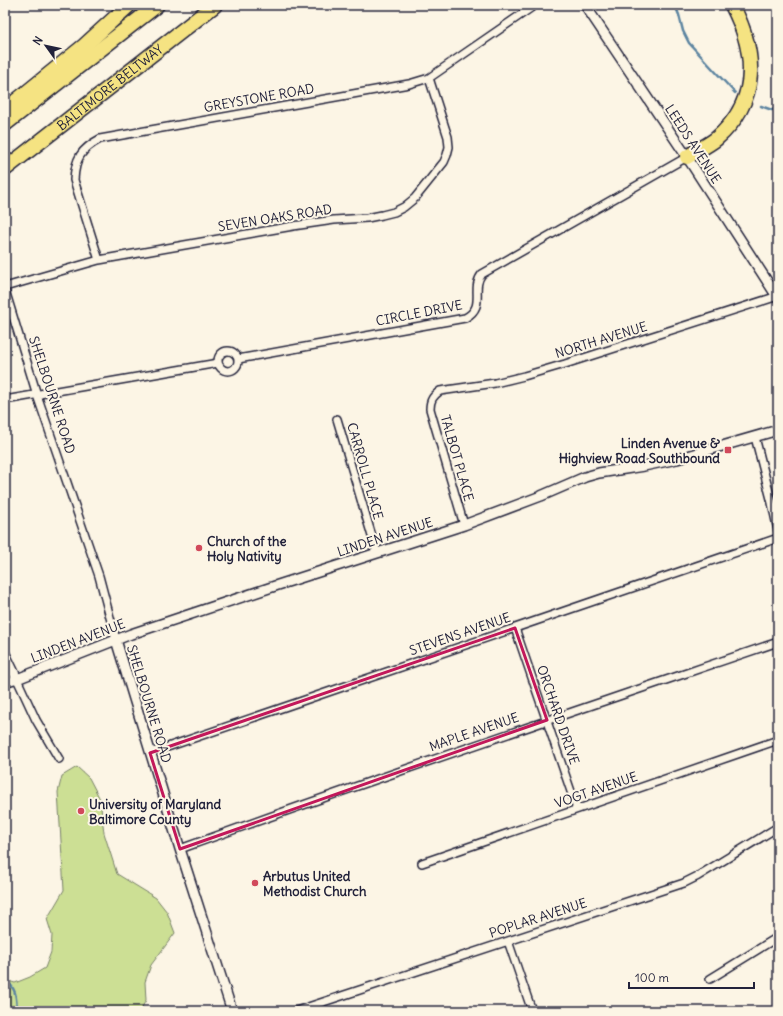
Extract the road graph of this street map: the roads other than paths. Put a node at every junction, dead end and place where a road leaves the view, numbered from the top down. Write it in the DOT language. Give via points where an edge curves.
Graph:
graph roads {
  1 [pos="129,5"];
  2 [pos="157,5"];
  3 [pos="215,5"];
  4 [pos="535,5"];
  5 [pos="585,5"];
  6 [pos="732,5"];
  7 [pos="429,78"];
  8 [pos="5,110"];
  9 [pos="5,124"];
  10 [pos="687,157"];
  11 [pos="5,169"];
  12 [pos="99,260"];
  13 [pos="5,289"];
  14 [pos="778,297"];
  15 [pos="238,359"];
  16 [pos="218,362"];
  17 [pos="37,395"];
  18 [pos="431,398"];
  19 [pos="5,400"];
  20 [pos="337,419"];
  21 [pos="778,430"];
  22 [pos="755,437"];
  23 [pos="464,525"];
  24 [pos="778,531"];
  25 [pos="778,538"];
  26 [pos="377,553"];
  27 [pos="515,628"];
  28 [pos="116,640"];
  29 [pos="778,642"];
  30 [pos="5,654"];
  31 [pos="17,679"];
  32 [pos="5,683"];
  33 [pos="547,720"];
  34 [pos="778,740"];
  35 [pos="150,753"];
  36 [pos="58,758"];
  37 [pos="577,809"];
  38 [pos="778,827"];
  39 [pos="180,849"];
  40 [pos="422,863"];
  41 [pos="778,937"];
  42 [pos="508,941"];
  43 [pos="710,979"];
  44 [pos="232,1011"];
  45 [pos="296,1011"];
  46 [pos="532,1011"];
  1 -- 8 [label="highway" via="84,46"];
  2 -- 9 [label="highway"];
  3 -- 11 [label="highway, BALTIMORE BELTWAY"];
  4 -- 7 [label="street, GREYSTONE ROAD"];
  5 -- 10 [label="street, LEEDS AVENUE"];
  6 -- 10 [label="highway" via="748,49 748,90 743,104 726,129"];
  7 -- 12 [label="street, SEVEN OAKS ROAD" via="449,147 444,162 415,198 404,207 367,218 293,226"];
  7 -- 12 [label="street, GREYSTONE ROAD" via="409,84 93,142 80,154 74,170 74,180"];
  10 -- 14 [label="street, LEEDS AVENUE"];
  10 -- 15 [label="street, CIRCLE DRIVE" via="482,274 477,284 477,304 471,315 465,318"];
  12 -- 13 [label="street, SEVEN OAKS ROAD"];
  13 -- 17 [label="street, SHELBOURNE ROAD"];
  14 -- 18 [label="street, NORTH AVENUE" via="524,376 440,391"];
  15 -- 16 [label="street" via="233,352 228,351 220,354"];
  15 -- 16 [label="street" via="235,368 227,371 219,367"];
  16 -- 17 [label="street"];
  17 -- 19 [label="street"];
  17 -- 28 [label="street, SHELBOURNE ROAD" via="98,576"];
  18 -- 23 [label="street, TALBOT PLACE" via="430,408"];
  20 -- 26 [label="street, CARROLL PLACE"];
  21 -- 22 [label="street, LINDEN AVENUE"];
  22 -- 23 [label="street, LINDEN AVENUE" via="677,459 585,477"];
  22 -- 24 [label="street"];
  23 -- 26 [label="street, LINDEN AVENUE"];
  25 -- 27 [label="street, STEVENS AVENUE"];
  26 -- 28 [label="street, LINDEN AVENUE"];
  27 -- 33 [label="street, ORCHARD DRIVE"];
  27 -- 35 [label="street, STEVENS AVENUE"];
  28 -- 31 [label="street, LINDEN AVENUE"];
  28 -- 35 [label="street, SHELBOURNE ROAD"];
  29 -- 33 [label="street, MAPLE AVENUE"];
  30 -- 31 [label="street"];
  31 -- 32 [label="street, LINDEN AVENUE"];
  31 -- 36 [label="street" via="36,720"];
  33 -- 37 [label="street, ORCHARD DRIVE"];
  33 -- 39 [label="street, MAPLE AVENUE"];
  34 -- 37 [label="street, VOGT AVENUE"];
  35 -- 39 [label="street, SHELBOURNE ROAD"];
  37 -- 40 [label="street, VOGT AVENUE"];
  38 -- 42 [label="street, POPLAR AVENUE" via="684,882"];
  39 -- 44 [label="street, SHELBOURNE ROAD"];
  41 -- 43 [label="street"];
  42 -- 45 [label="street, POPLAR AVENUE"];
  42 -- 46 [label="street"];
}
